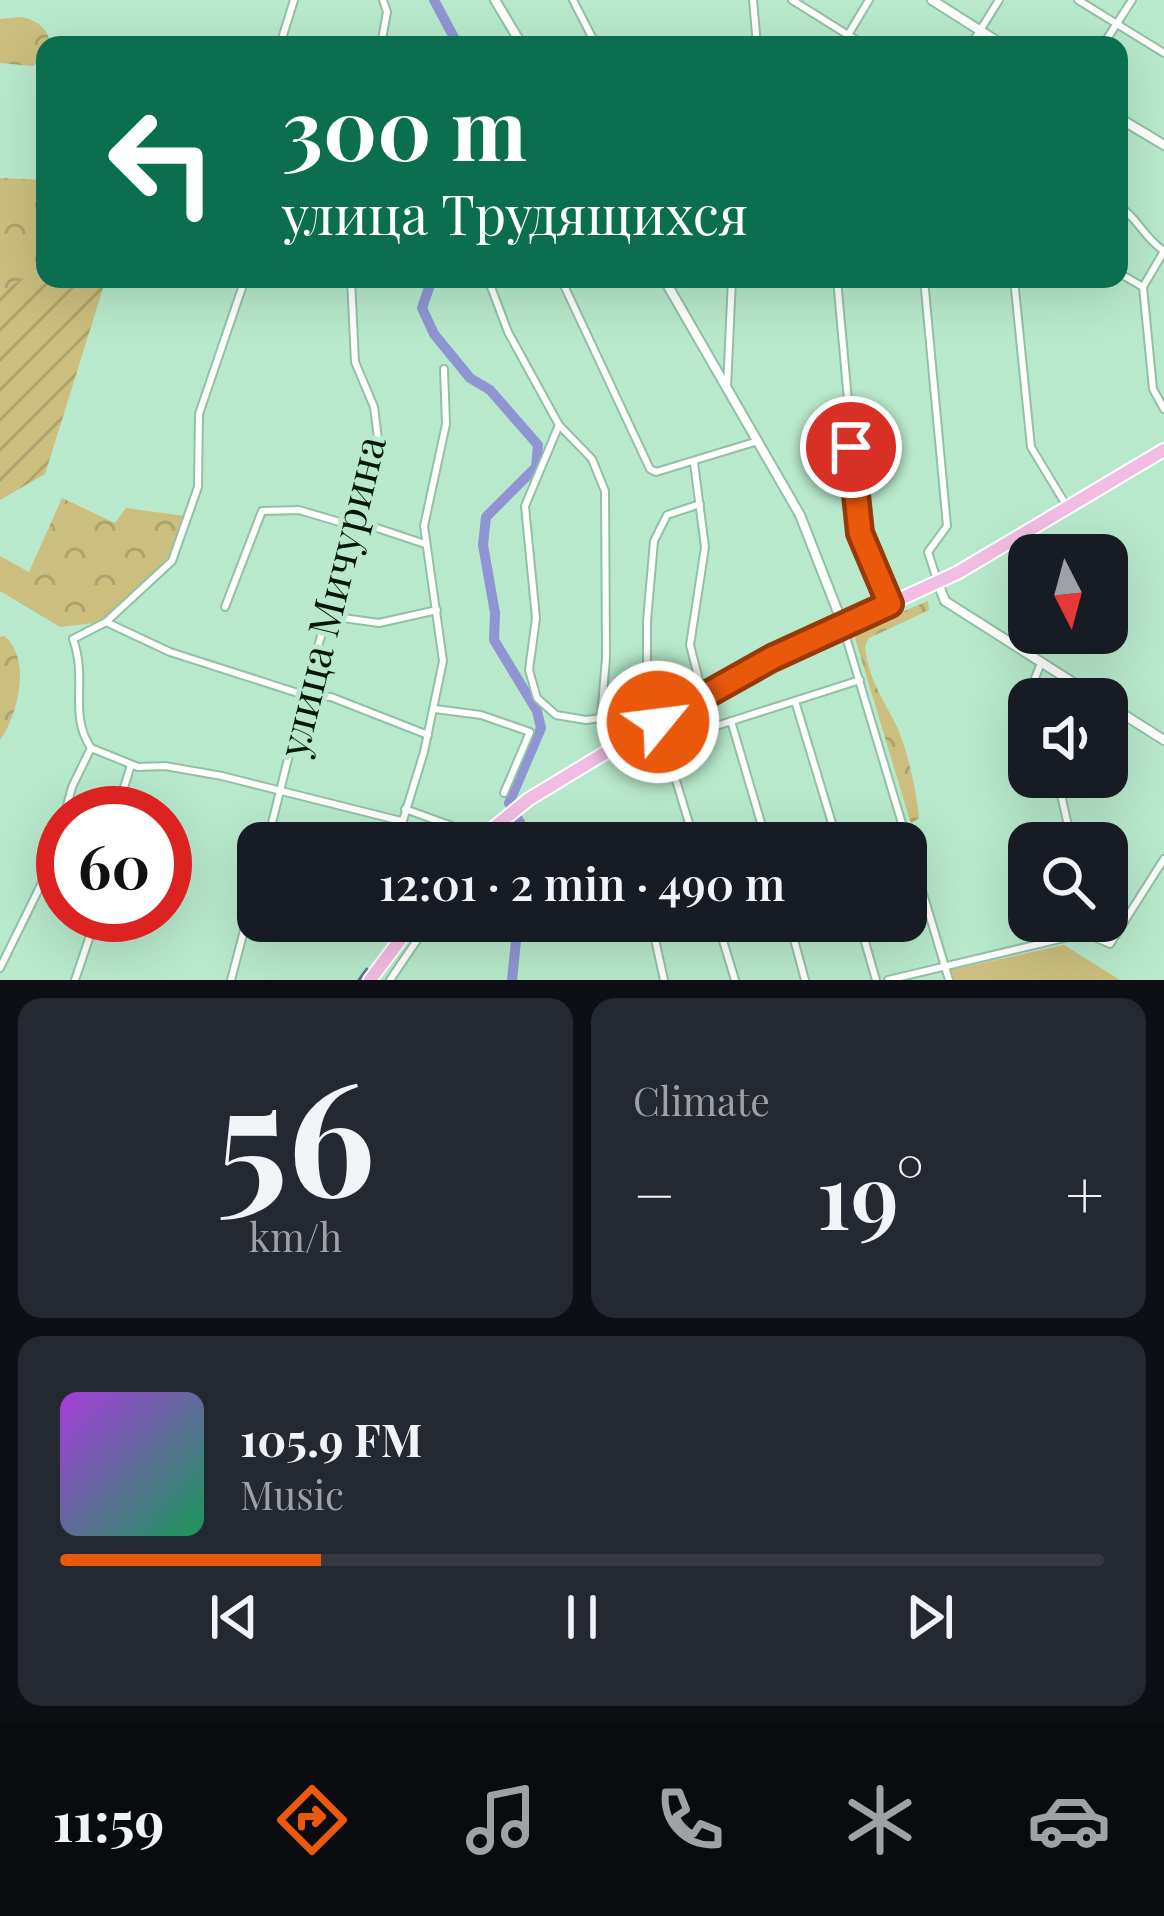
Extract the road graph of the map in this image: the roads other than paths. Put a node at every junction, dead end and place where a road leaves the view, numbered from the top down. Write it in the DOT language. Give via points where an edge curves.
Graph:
graph roads {
  1 [pos="294,0"];
  2 [pos="383,0"];
  3 [pos="495,0"];
  4 [pos="573,0"];
  5 [pos="753,0"];
  6 [pos="792,0"];
  7 [pos="869,0"];
  8 [pos="932,0"];
  9 [pos="999,0"];
  10 [pos="1078,0"];
  11 [pos="1132,0"];
  12 [pos="1117,24"];
  13 [pos="980,30"];
  14 [pos="848,35"];
  15 [pos="283,36"];
  16 [pos="383,36"];
  17 [pos="517,36"];
  18 [pos="591,36"];
  19 [pos="756,36"];
  20 [pos="976,36"];
  21 [pos="989,36"];
  22 [pos="1109,36"];
  23 [pos="1164,53"];
  24 [pos="1128,124"];
  25 [pos="1164,146"];
  26 [pos="1128,212"];
  27 [pos="1164,251"];
  28 [pos="1128,278"];
  29 [pos="1143,287"];
  30 [pos="242,288"];
  31 [pos="352,288"];
  32 [pos="491,288"];
  33 [pos="565,288"];
  34 [pos="670,288"];
  35 [pos="732,288"];
  36 [pos="838,288"];
  37 [pos="925,288"];
  38 [pos="1015,288"];
  39 [pos="444,369"];
  40 [pos="727,388"];
  41 [pos="1164,409"];
  42 [pos="559,425"];
  43 [pos="758,441"];
  44 [pos="1164,450"];
  45 [pos="693,462"];
  46 [pos="700,503"];
  47 [pos="1068,508"];
  48 [pos="353,526"];
  49 [pos="425,544"];
  50 [pos="938,583"];
  51 [pos="890,604"];
  52 [pos="225,607"];
  53 [pos="437,610"];
  54 [pos="327,616"];
  55 [pos="106,622"];
  56 [pos="843,625"];
  57 [pos="1041,663"];
  58 [pos="1035,678"];
  59 [pos="1065,678"];
  60 [pos="860,680"];
  61 [pos="304,694"];
  62 [pos="704,695"];
  63 [pos="795,701"];
  64 [pos="435,709"];
  65 [pos="1128,717"];
  66 [pos="601,718"];
  67 [pos="731,721"];
  68 [pos="658,722"];
  69 [pos="428,735"];
  70 [pos="1164,740"];
  71 [pos="666,742"];
  72 [pos="92,748"];
  73 [pos="611,748"];
  74 [pos="131,765"];
  75 [pos="73,786"];
  76 [pos="124,786"];
  77 [pos="281,789"];
  78 [pos="504,793"];
  79 [pos="405,809"];
  80 [pos="401,820"];
  81 [pos="272,822"];
  82 [pos="441,822"];
  83 [pos="499,822"];
  84 [pos="688,822"];
  85 [pos="761,822"];
  86 [pos="832,822"];
  87 [pos="901,822"];
  88 [pos="1164,859"];
  89 [pos="36,895"];
  90 [pos="927,909"];
  91 [pos="1128,916"];
  92 [pos="90,942"];
  93 [pos="241,942"];
  94 [pos="398,942"];
  95 [pos="416,942"];
  96 [pos="657,942"];
  97 [pos="723,942"];
  98 [pos="795,942"];
  99 [pos="865,942"];
  100 [pos="1056,942"];
  101 [pos="945,966"];
  102 [pos="0,968"];
  103 [pos="75,980"];
  104 [pos="231,980"];
  105 [pos="370,980"];
  106 [pos="390,980"];
  107 [pos="664,980"];
  108 [pos="735,980"];
  109 [pos="805,980"];
  110 [pos="875,980"];
  111 [pos="888,980"];
  112 [pos="949,980"];
  1 -- 15 [label="street"];
  2 -- 16 [label="street"];
  3 -- 17 [label="street"];
  4 -- 18 [label="street"];
  5 -- 19 [label="street"];
  6 -- 14 [label="street"];
  7 -- 14 [label="street"];
  8 -- 13 [label="street"];
  9 -- 13 [label="street"];
  10 -- 12 [label="street"];
  11 -- 12 [label="street"];
  12 -- 22 [label="street"];
  12 -- 23 [label="street"];
  13 -- 20 [label="street"];
  13 -- 21 [label="street"];
  24 -- 25 [label="street"];
  26 -- 27 [label="street"];
  27 -- 29 [label="street"];
  28 -- 29 [label="street"];
  29 -- 41 [label="street" via="1153,389"];
  30 -- 55 [label="street" via="200,414 198,487 172,561"];
  31 -- 48 [label="street, улица Мичурина" via="356,362 378,439"];
  32 -- 42 [label="street"];
  33 -- 45 [label="street" via="650,469"];
  34 -- 40 [label="street"];
  35 -- 40 [label="street"];
  36 -- 51 [label="street" via="860,533"];
  37 -- 50 [label="street" via="947,526 928,552"];
  38 -- 47 [label="street" via="1031,447"];
  39 -- 49 [label="street" via="446,424"];
  40 -- 43 [label="street"];
  42 -- 66 [label="street" via="592,459 605,491"];
  42 -- 66 [label="street" via="525,506 536,617 529,670 537,698 556,715"];
  43 -- 45 [label="street"];
  43 -- 56 [label="street" via="800,515"];
  44 -- 47 [label="main road"];
  45 -- 46 [label="street"];
  46 -- 62 [label="street" via="705,547 690,645"];
  46 -- 68 [label="street" via="667,515 654,542 647,685"];
  47 -- 50 [label="main road"];
  48 -- 49 [label="street"];
  48 -- 52 [label="street" via="299,510 262,511"];
  48 -- 54 [label="street, улица Мичурина"];
  49 -- 53 [label="street"];
  50 -- 51 [label="main road"];
  50 -- 57 [label="street" via="945,601"];
  51 -- 56 [label="main road"];
  53 -- 54 [label="street" via="379,622"];
  53 -- 64 [label="street" via="443,661"];
  54 -- 61 [label="street, улица Мичурина"];
  55 -- 61 [label="street" via="170,652"];
  55 -- 72 [label="street" via="73,639 80,731"];
  56 -- 60 [label="street"];
  56 -- 62 [label="main road"];
  57 -- 58 [label="street"];
  57 -- 59 [label="street"];
  60 -- 63 [label="street"];
  60 -- 87 [label="street"];
  61 -- 69 [label="street"];
  61 -- 77 [label="street, улица Мичурина"];
  62 -- 68 [label="main road"];
  63 -- 67 [label="street"];
  63 -- 86 [label="street"];
  64 -- 69 [label="street"];
  64 -- 78 [label="street" via="530,732"];
  65 -- 70 [label="street"];
  66 -- 73 [label="street"];
  67 -- 71 [label="street"];
  67 -- 85 [label="street"];
  68 -- 71 [label="street"];
  68 -- 73 [label="main road"];
  69 -- 79 [label="street"];
  71 -- 84 [label="street"];
  72 -- 74 [label="street"];
  72 -- 75 [label="street"];
  73 -- 83 [label="main road"];
  74 -- 76 [label="street"];
  74 -- 77 [label="street"];
  77 -- 80 [label="street"];
  77 -- 81 [label="street, улица Мичурина"];
  79 -- 80 [label="street"];
  79 -- 82 [label="street"];
  88 -- 91 [label="street"];
  89 -- 102 [label="street"];
  90 -- 101 [label="street"];
  92 -- 103 [label="street"];
  93 -- 104 [label="street"];
  94 -- 105 [label="main road"];
  95 -- 106 [label="street"];
  96 -- 107 [label="street"];
  97 -- 108 [label="street"];
  98 -- 109 [label="street"];
  99 -- 110 [label="street"];
  100 -- 101 [label="street"];
  101 -- 111 [label="street"];
  101 -- 112 [label="street"];
}
